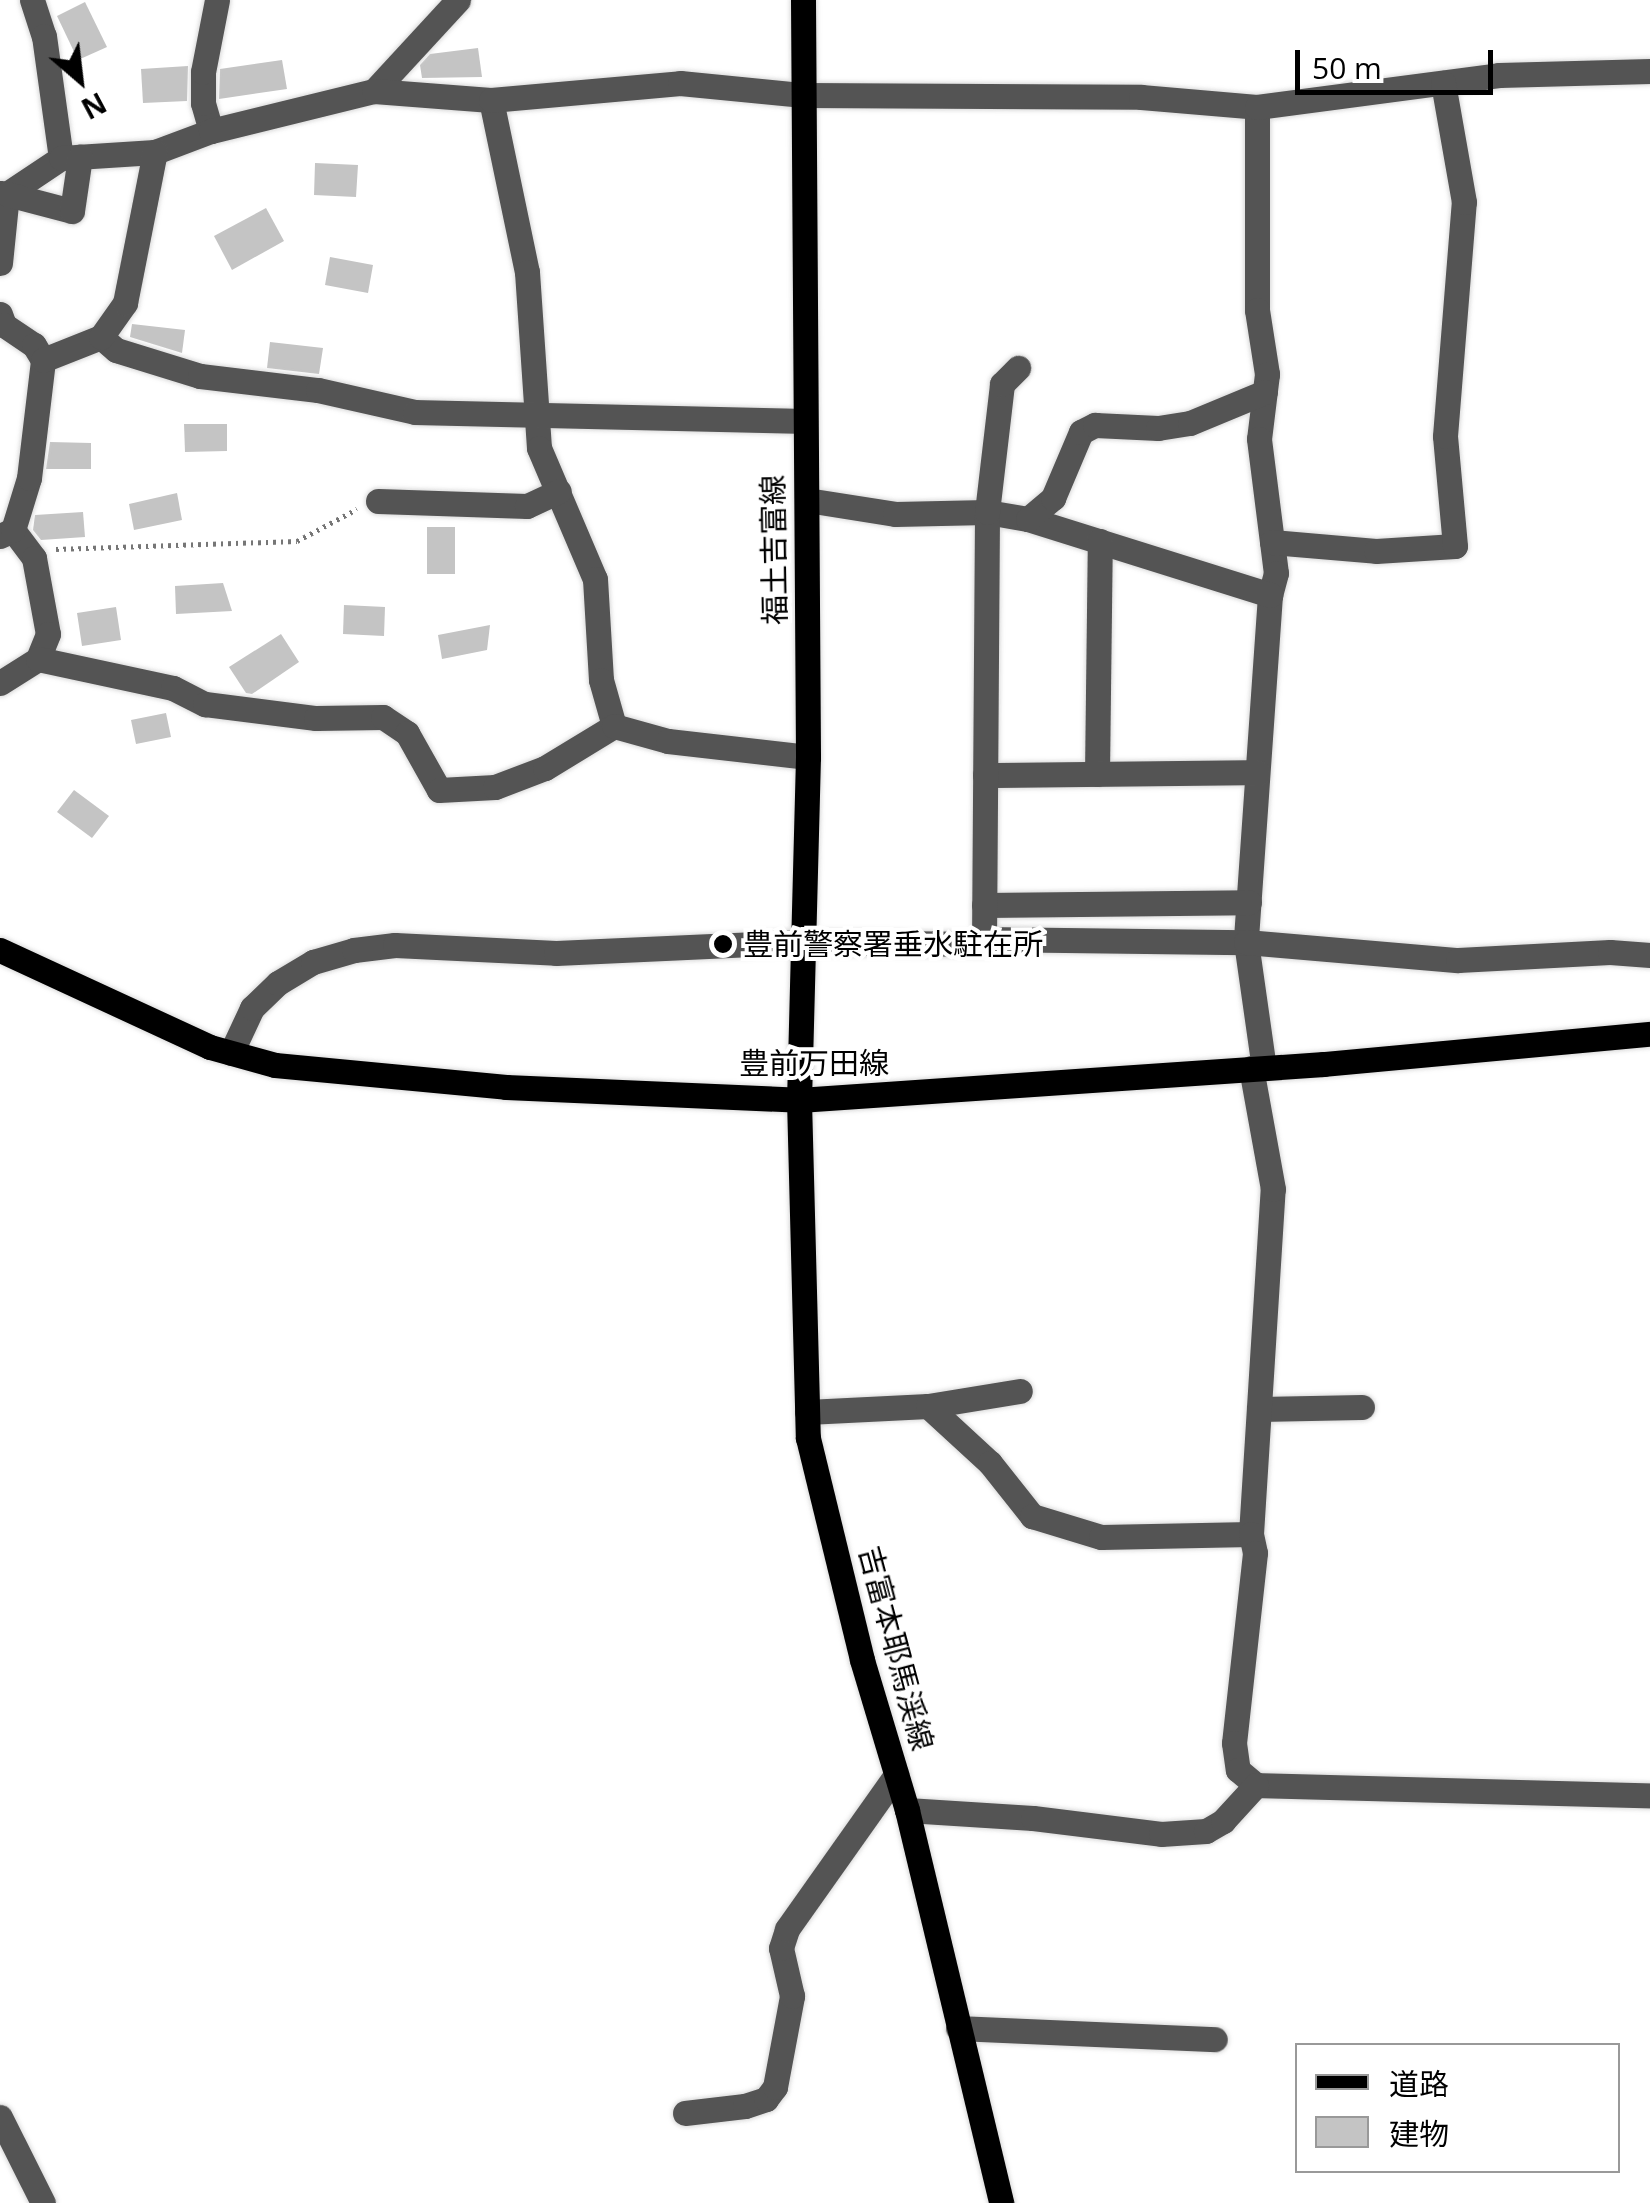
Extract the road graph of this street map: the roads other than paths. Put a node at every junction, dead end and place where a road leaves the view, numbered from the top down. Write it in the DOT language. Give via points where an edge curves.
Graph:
graph roads {
  1 [pos="32,0"];
  2 [pos="216,0"];
  3 [pos="458,0"];
  4 [pos="803,0"];
  5 [pos="1650,71"];
  6 [pos="1442,83"];
  7 [pos="374,91"];
  8 [pos="803,95"];
  9 [pos="491,100"];
  10 [pos="1257,107"];
  11 [pos="211,131"];
  12 [pos="155,152"];
  13 [pos="70,157"];
  14 [pos="4,193"];
  15 [pos="0,263"];
  16 [pos="0,314"];
  17 [pos="101,337"];
  18 [pos="43,360"];
  19 [pos="1018,368"];
  20 [pos="1265,392"];
  21 [pos="537,416"];
  22 [pos="805,421"];
  23 [pos="559,491"];
  24 [pos="807,500"];
  25 [pos="378,501"];
  26 [pos="988,512"];
  27 [pos="1028,518"];
  28 [pos="14,538"];
  29 [pos="1100,542"];
  30 [pos="1272,542"];
  31 [pos="1270,595"];
  32 [pos="38,659"];
  33 [pos="0,683"];
  34 [pos="614,726"];
  35 [pos="808,757"];
  36 [pos="1258,772"];
  37 [pos="1096,774"];
  38 [pos="985,775"];
  39 [pos="1248,902"];
  40 [pos="984,904"];
  41 [pos="984,939"];
  42 [pos="802,942"];
  43 [pos="1246,942"];
  44 [pos="0,950"];
  45 [pos="1650,954"];
  46 [pos="1650,1034"];
  47 [pos="231,1053"];
  48 [pos="1258,1068"];
  49 [pos="800,1100"];
  50 [pos="1020,1390"];
  51 [pos="928,1406"];
  52 [pos="1362,1407"];
  53 [pos="1259,1409"];
  54 [pos="807,1412"];
  55 [pos="1251,1534"];
  56 [pos="896,1774"];
  57 [pos="1256,1785"];
  58 [pos="1650,1795"];
  59 [pos="907,1810"];
  60 [pos="958,2028"];
  61 [pos="1214,2039"];
  62 [pos="685,2112"];
  63 [pos="0,2117"];
  64 [pos="43,2203"];
  65 [pos="1001,2203"];
  1 -- 13 [label="street"];
  2 -- 11 [label="street" via="203,72"];
  3 -- 7 [label="street"];
  4 -- 8 [label="main road, 福土吉富線"];
  5 -- 6 [label="street"];
  6 -- 10 [label="street"];
  6 -- 30 [label="street" via="1464,202 1445,436 1456,546 1376,551"];
  7 -- 9 [label="street"];
  7 -- 11 [label="street"];
  8 -- 9 [label="street" via="680,83"];
  8 -- 10 [label="street" via="1142,98"];
  8 -- 22 [label="main road, 福土吉富線"];
  9 -- 21 [label="street" via="527,272"];
  10 -- 20 [label="street" via="1257,310"];
  11 -- 12 [label="street"];
  12 -- 13 [label="street"];
  12 -- 17 [label="street" via="124,303"];
  13 -- 14 [label="street"];
  13 -- 14 [label="street" via="72,211"];
  14 -- 15 [label="street"];
  16 -- 18 [label="street"];
  17 -- 18 [label="street"];
  17 -- 21 [label="street" via="116,350 200,376 318,390 415,412"];
  18 -- 28 [label="street" via="29,478"];
  19 -- 26 [label="street" via="1002,384"];
  20 -- 27 [label="street" via="1190,423 1095,424 1081,432 1053,498"];
  20 -- 30 [label="street" via="1259,439"];
  21 -- 22 [label="street"];
  21 -- 23 [label="street" via="538,448"];
  22 -- 24 [label="main road, 福土吉富線"];
  23 -- 25 [label="street" via="527,506"];
  23 -- 34 [label="street" via="594,579 601,680"];
  24 -- 26 [label="street" via="895,514"];
  24 -- 35 [label="main road, 福土吉富線"];
  26 -- 27 [label="street"];
  26 -- 38 [label="street"];
  27 -- 29 [label="street"];
  28 -- 32 [label="street" via="34,558 48,634"];
  29 -- 31 [label="street"];
  29 -- 37 [label="street"];
  30 -- 31 [label="street" via="1276,572"];
  31 -- 36 [label="street"];
  32 -- 33 [label="street"];
  32 -- 34 [label="street" via="174,688 205,704 316,718 383,716 407,733 440,790 495,787 545,768"];
  34 -- 35 [label="street" via="668,740"];
  35 -- 42 [label="main road, 福土吉富線"];
  36 -- 37 [label="street"];
  36 -- 39 [label="street"];
  37 -- 38 [label="street"];
  38 -- 40 [label="street"];
  39 -- 40 [label="street"];
  39 -- 43 [label="street"];
  40 -- 41 [label="street"];
  41 -- 42 [label="street"];
  41 -- 43 [label="street"];
  42 -- 47 [label="street" via="556,953 394,945 354,950 313,962 278,983 252,1008"];
  42 -- 49 [label="main road, 福土吉富線"];
  43 -- 45 [label="street" via="1458,960"];
  43 -- 48 [label="street"];
  44 -- 47 [label="main road, 豊前万田線"];
  46 -- 48 [label="main road, 豊前万田線"];
  47 -- 49 [label="main road, 豊前万田線" via="275,1065 506,1087"];
  48 -- 49 [label="main road, 豊前万田線"];
  48 -- 53 [label="street" via="1272,1189"];
  49 -- 54 [label="main road, 吉富本耶馬渓線"];
  50 -- 51 [label="street"];
  51 -- 54 [label="street"];
  51 -- 55 [label="street" via="990,1463 1032,1516 1102,1537"];
  52 -- 53 [label="street"];
  53 -- 55 [label="street"];
  54 -- 56 [label="main road, 吉富本耶馬渓線" via="862,1660"];
  55 -- 57 [label="street" via="1255,1552 1234,1743 1238,1770"];
  56 -- 59 [label="main road, 吉富本耶馬渓線"];
  56 -- 62 [label="street" via="787,1929 781,1948 792,1996 775,2087 766,2099 746,2106"];
  57 -- 58 [label="street"];
  57 -- 59 [label="street" via="1206,1831 1161,1834"];
  59 -- 60 [label="main road, 吉富本耶馬渓線"];
  60 -- 61 [label="street"];
  60 -- 65 [label="main road, 吉富本耶馬渓線"];
  63 -- 64 [label="street"];
}
